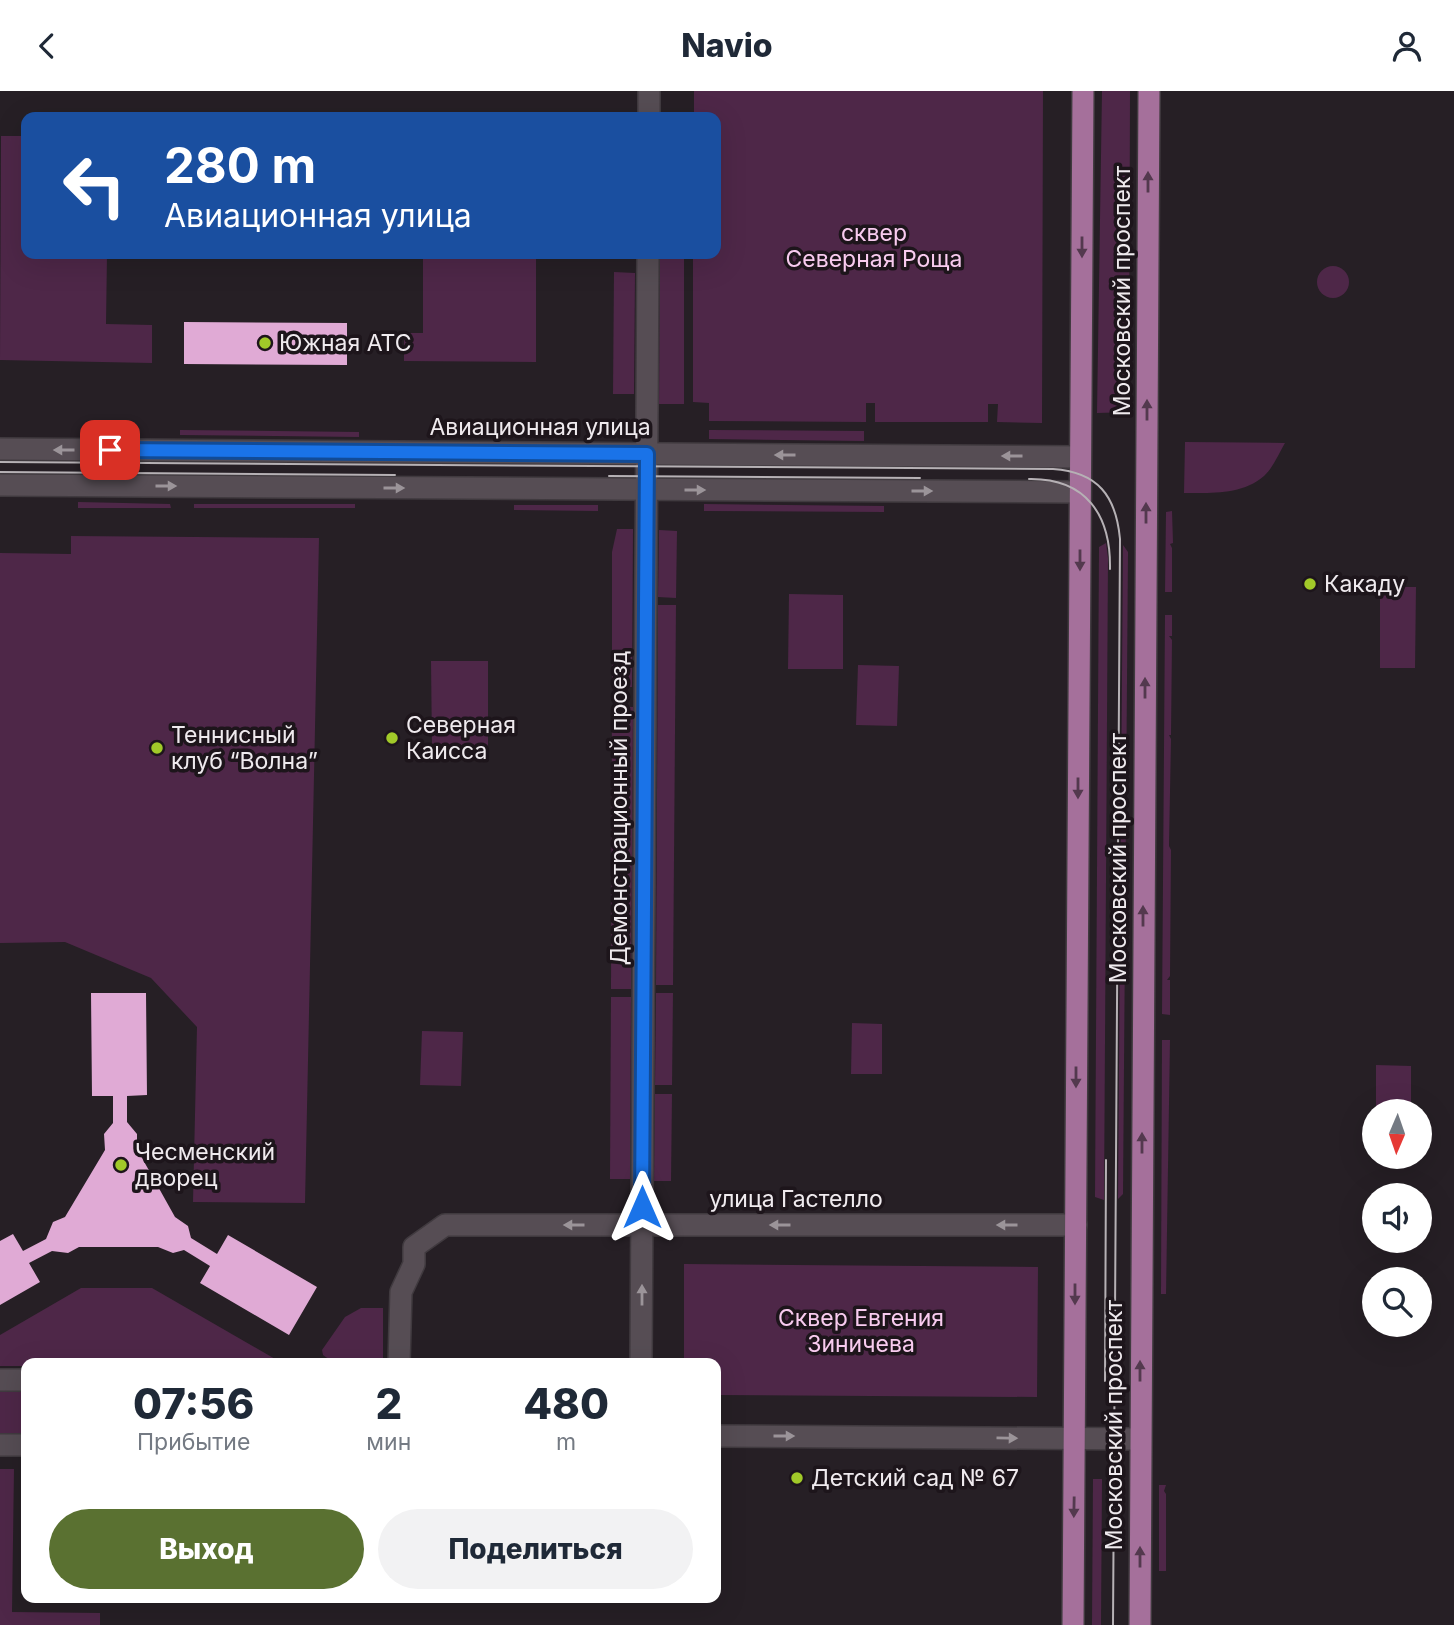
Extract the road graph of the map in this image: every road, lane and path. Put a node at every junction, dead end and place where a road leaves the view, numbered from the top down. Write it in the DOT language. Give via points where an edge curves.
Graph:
graph roads {
  1 [pos="649,91"];
  2 [pos="1083,91"];
  3 [pos="1149,91"];
  4 [pos="649,112"];
  5 [pos="648,259"];
  6 [pos="0,449"];
  7 [pos="647,454"];
  8 [pos="1080,457"];
  9 [pos="0,485"];
  10 [pos="647,489"];
  11 [pos="1080,492"];
  12 [pos="642,1225"];
  13 [pos="1076,1226"];
  14 [pos="414,1264"];
  15 [pos="398,1358"];
  16 [pos="414,1358"];
  17 [pos="641,1358"];
  18 [pos="0,1380"];
  19 [pos="21,1380"];
  20 [pos="721,1436"];
  21 [pos="1074,1439"];
  22 [pos="1140,1439"];
  23 [pos="0,1445"];
  24 [pos="21,1445"];
  25 [pos="1073,1625"];
  26 [pos="1140,1625"];
  1 -- 4 [label="street"];
  2 -- 8 [label="main road, Московский проспект, one-way"];
  22 -- 3 [label="main road, Московский проспект, one-way"];
  5 -- 7 [label="street, Демонстрационный проезд"];
  7 -- 6 [label="street, Авиационная улица, one-way"];
  8 -- 7 [label="street, Авиационная улица, one-way"];
  7 -- 10 [label="street, Демонстрационный проезд"];
  8 -- 11 [label="main road, Московский проспект"];
  9 -- 10 [label="street, one-way"];
  10 -- 11 [label="street, one-way"];
  10 -- 12 [label="street, Демонстрационный проезд"];
  11 -- 13 [label="main road, Московский проспект, one-way"];
  13 -- 12 [label="street, улица Гастелло, one-way"];
  12 -- 14 [label="street, улица Гастелло, one-way" via="445,1225 414,1247"];
  17 -- 12 [label="street, Демонстрационный проезд, one-way"];
  13 -- 21 [label="main road, Московский проспект, one-way"];
  14 -- 15 [label="street, улица Гастелло" via="401,1292"];
  14 -- 16 [label="street, улица Гастелло"];
  18 -- 19 [label="street"];
  20 -- 21 [label="street, one-way"];
  21 -- 22 [label="street"];
  21 -- 25 [label="main road, Московский проспект, one-way"];
  26 -- 22 [label="main road, Московский проспект, one-way"];
  23 -- 24 [label="street"];
}
